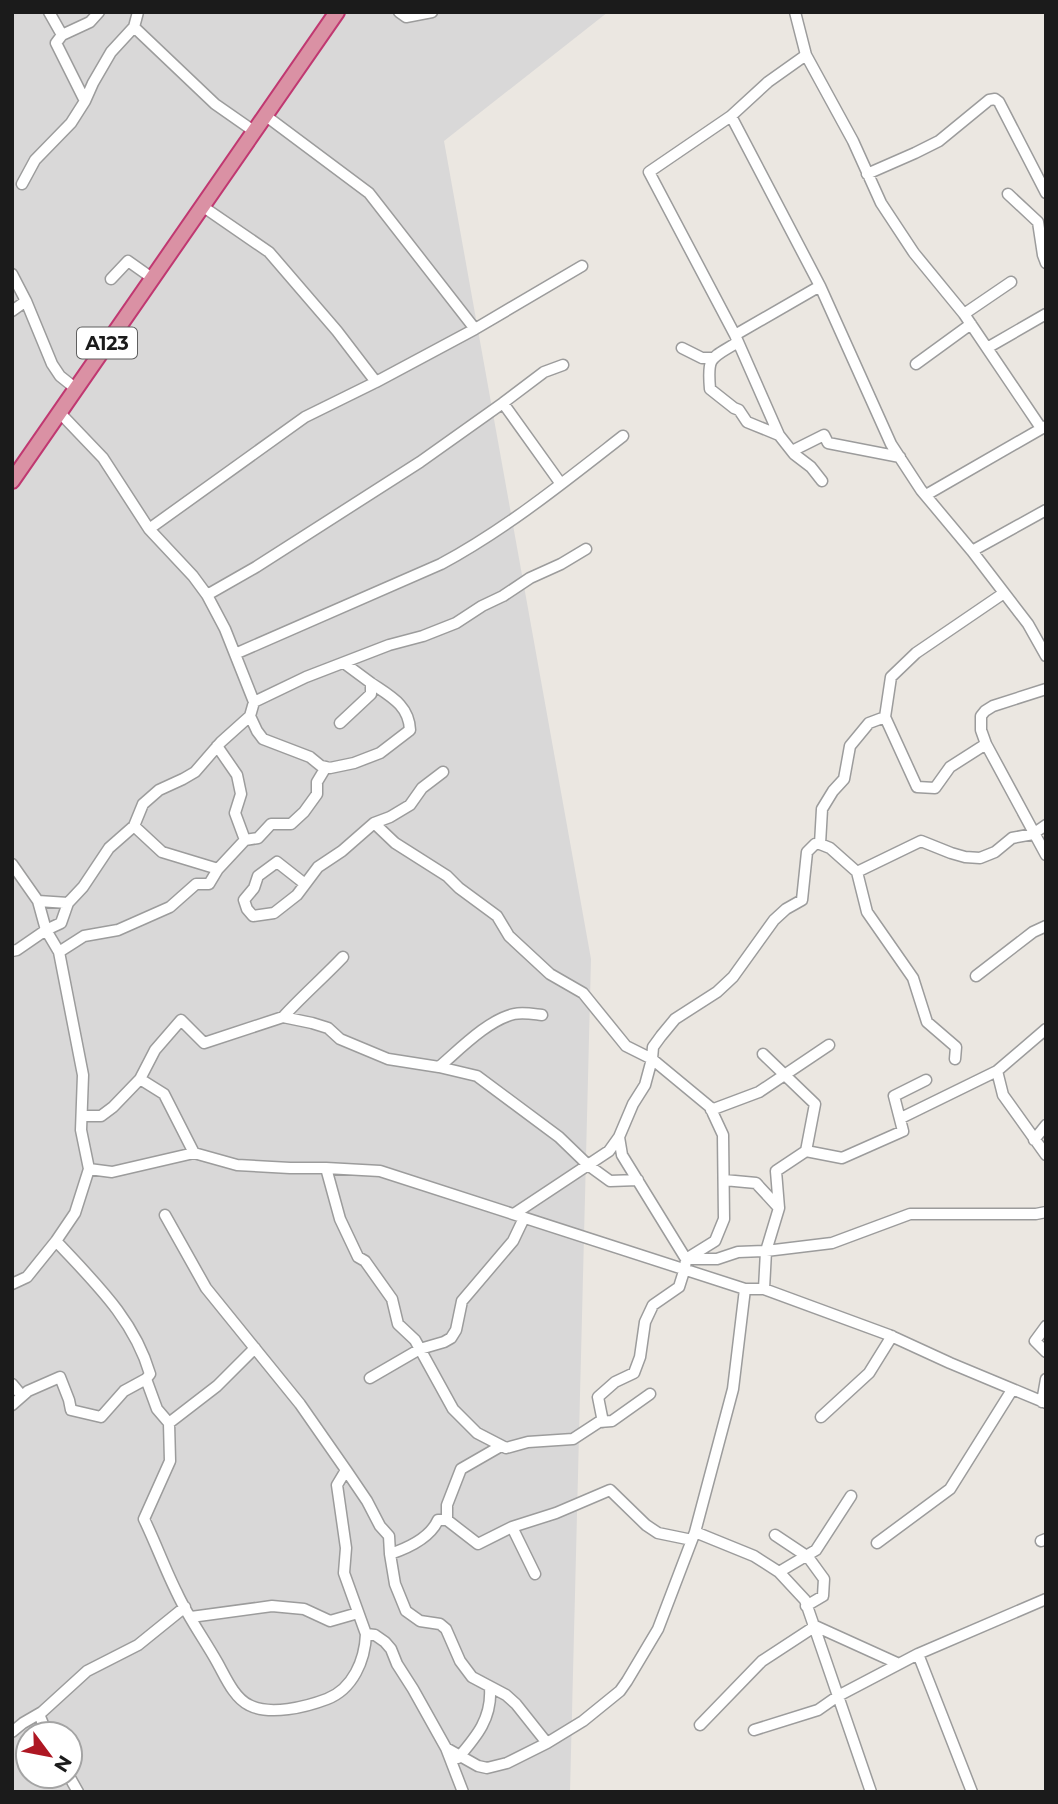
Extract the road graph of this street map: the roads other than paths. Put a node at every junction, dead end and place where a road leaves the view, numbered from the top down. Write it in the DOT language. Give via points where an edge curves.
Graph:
graph roads {
  1 [pos="49,12"];
  2 [pos="99,12"];
  3 [pos="138,12"];
  4 [pos="399,12"];
  5 [pos="432,12"];
  6 [pos="795,12"];
  7 [pos="334,13"];
  8 [pos="134,27"];
  9 [pos="62,35"];
  10 [pos="806,55"];
  11 [pos="85,101"];
  12 [pos="267,116"];
  13 [pos="731,116"];
  14 [pos="254,132"];
  15 [pos="867,174"];
  16 [pos="22,184"];
  17 [pos="1046,193"];
  18 [pos="1008,194"];
  19 [pos="202,206"];
  20 [pos="1046,263"];
  21 [pos="582,266"];
  22 [pos="12,274"];
  23 [pos="152,278"];
  24 [pos="111,279"];
  25 [pos="1011,282"];
  26 [pos="820,286"];
  27 [pos="26,301"];
  28 [pos="12,311"];
  29 [pos="964,314"];
  30 [pos="1046,314"];
  31 [pos="971,324"];
  32 [pos="475,329"];
  33 [pos="737,339"];
  34 [pos="682,348"];
  35 [pos="987,348"];
  36 [pos="713,358"];
  37 [pos="916,364"];
  38 [pos="563,365"];
  39 [pos="376,382"];
  40 [pos="75,388"];
  41 [pos="503,403"];
  42 [pos="60,413"];
  43 [pos="1044,427"];
  44 [pos="779,435"];
  45 [pos="623,436"];
  46 [pos="792,451"];
  47 [pos="900,457"];
  48 [pos="12,481"];
  49 [pos="822,481"];
  50 [pos="561,484"];
  51 [pos="926,495"];
  52 [pos="1046,510"];
  53 [pos="149,529"];
  54 [pos="586,550"];
  55 [pos="972,551"];
  56 [pos="1004,593"];
  57 [pos="206,595"];
  58 [pos="235,654"];
  59 [pos="1046,656"];
  60 [pos="344,663"];
  61 [pos="371,683"];
  62 [pos="1046,690"];
  63 [pos="254,702"];
  64 [pos="250,716"];
  65 [pos="885,717"];
  66 [pos="340,723"];
  67 [pos="986,744"];
  68 [pos="217,747"];
  69 [pos="326,767"];
  70 [pos="443,772"];
  71 [pos="374,823"];
  72 [pos="1046,825"];
  73 [pos="134,826"];
  74 [pos="1033,834"];
  75 [pos="245,840"];
  76 [pos="820,844"];
  77 [pos="1046,855"];
  78 [pos="12,864"];
  79 [pos="218,869"];
  80 [pos="856,872"];
  81 [pos="305,884"];
  82 [pos="38,901"];
  83 [pos="68,903"];
  84 [pos="1046,926"];
  85 [pos="46,930"];
  86 [pos="12,951"];
  87 [pos="59,952"];
  88 [pos="343,957"];
  89 [pos="976,976"];
  90 [pos="542,1015"];
  91 [pos="283,1017"];
  92 [pos="1046,1030"];
  93 [pos="829,1045"];
  94 [pos="763,1054"];
  95 [pos="652,1059"];
  96 [pos="954,1059"];
  97 [pos="439,1067"];
  98 [pos="997,1070"];
  99 [pos="784,1074"];
  100 [pos="140,1080"];
  101 [pos="926,1080"];
  102 [pos="711,1110"];
  103 [pos="82,1116"];
  104 [pos="901,1118"];
  105 [pos="1046,1125"];
  106 [pos="619,1138"];
  107 [pos="1034,1140"];
  108 [pos="806,1151"];
  109 [pos="194,1153"];
  110 [pos="1046,1155"];
  111 [pos="588,1165"];
  112 [pos="326,1168"];
  113 [pos="89,1169"];
  114 [pos="638,1180"];
  115 [pos="724,1180"];
  116 [pos="779,1208"];
  117 [pos="1046,1212"];
  118 [pos="165,1215"];
  119 [pos="519,1216"];
  120 [pos="56,1241"];
  121 [pos="766,1251"];
  122 [pos="686,1264"];
  123 [pos="12,1284"];
  124 [pos="745,1289"];
  125 [pos="764,1289"];
  126 [pos="1046,1326"];
  127 [pos="892,1336"];
  128 [pos="255,1348"];
  129 [pos="421,1349"];
  130 [pos="1046,1352"];
  131 [pos="370,1378"];
  132 [pos="146,1379"];
  133 [pos="1046,1379"];
  134 [pos="12,1384"];
  135 [pos="1012,1390"];
  136 [pos="650,1394"];
  137 [pos="22,1396"];
  138 [pos="1044,1403"];
  139 [pos="12,1405"];
  140 [pos="821,1417"];
  141 [pos="603,1422"];
  142 [pos="169,1423"];
  143 [pos="501,1446"];
  144 [pos="346,1470"];
  145 [pos="852,1496"];
  146 [pos="447,1520"];
  147 [pos="512,1527"];
  148 [pos="775,1535"];
  149 [pos="693,1536"];
  150 [pos="877,1543"];
  151 [pos="390,1554"];
  152 [pos="808,1557"];
  153 [pos="779,1572"];
  154 [pos="535,1574"];
  155 [pos="1046,1599"];
  156 [pos="806,1606"];
  157 [pos="188,1612"];
  158 [pos="358,1612"];
  159 [pos="813,1626"];
  160 [pos="366,1634"];
  161 [pos="918,1654"];
  162 [pos="899,1664"];
  163 [pos="490,1688"];
  164 [pos="838,1696"];
  165 [pos="39,1714"];
  166 [pos="41,1720"];
  167 [pos="700,1725"];
  168 [pos="754,1730"];
  169 [pos="12,1732"];
  170 [pos="547,1743"];
  171 [pos="446,1748"];
  172 [pos="461,1755"];
  173 [pos="452,1765"];
  174 [pos="458,1781"];
  175 [pos="453,1792"];
  176 [pos="463,1792"];
  177 [pos="871,1792"];
  178 [pos="972,1792"];
  1 -- 9 [label="street"];
  2 -- 9 [label="street" via="90,22"];
  3 -- 8 [label="street"];
  4 -- 5 [label="street" via="406,18"];
  6 -- 10 [label="street"];
  7 -- 12 [label="highway, A123"];
  8 -- 11 [label="street" via="111,52"];
  8 -- 14 [label="street" via="215,104"];
  9 -- 11 [label="street" via="56,43"];
  10 -- 13 [label="street"];
  10 -- 15 [label="street"];
  11 -- 16 [label="street" via="35,160"];
  12 -- 14 [label="highway, A123"];
  12 -- 32 [label="street" via="369,194"];
  13 -- 26 [label="street"];
  13 -- 33 [label="street" via="649,172"];
  14 -- 19 [label="highway, A123"];
  15 -- 17 [label="street" via="939,141 995,99"];
  15 -- 29 [label="street" via="914,253"];
  18 -- 20 [label="street" via="1038,222"];
  19 -- 23 [label="highway, A123"];
  19 -- 39 [label="street" via="269,252"];
  21 -- 32 [label="street"];
  22 -- 27 [label="street"];
  23 -- 24 [label="street" via="128,261"];
  23 -- 40 [label="highway, A123"];
  25 -- 29 [label="street"];
  26 -- 33 [label="street"];
  26 -- 47 [label="street"];
  27 -- 28 [label="street"];
  27 -- 40 [label="street" via="52,364"];
  29 -- 31 [label="street"];
  30 -- 35 [label="street"];
  31 -- 35 [label="street"];
  31 -- 37 [label="street"];
  32 -- 39 [label="street"];
  33 -- 36 [label="street"];
  33 -- 44 [label="street"];
  34 -- 36 [label="street"];
  35 -- 43 [label="street"];
  36 -- 44 [label="street" via="710,389 739,410 747,422"];
  38 -- 41 [label="street" via="544,372"];
  39 -- 53 [label="street" via="305,417"];
  40 -- 42 [label="highway, A123"];
  41 -- 50 [label="street"];
  41 -- 57 [label="street" via="357,503"];
  42 -- 48 [label="highway, A123"];
  42 -- 53 [label="street" via="103,458"];
  43 -- 51 [label="street"];
  44 -- 46 [label="street"];
  45 -- 50 [label="street"];
  46 -- 47 [label="street" via="824,435 828,443"];
  46 -- 49 [label="street"];
  47 -- 51 [label="street"];
  50 -- 58 [label="street" via="497,531 441,564"];
  51 -- 55 [label="street"];
  52 -- 55 [label="street"];
  53 -- 57 [label="street"];
  54 -- 60 [label="street" via="456,623"];
  55 -- 56 [label="street"];
  56 -- 59 [label="street"];
  56 -- 65 [label="street" via="916,653 891,677"];
  57 -- 58 [label="street"];
  58 -- 63 [label="street"];
  60 -- 61 [label="street"];
  60 -- 63 [label="street"];
  61 -- 66 [label="street" via="371,694"];
  61 -- 69 [label="street" via="397,700 410,720 410,730 380,754"];
  62 -- 67 [label="street" via="985,710 981,723"];
  63 -- 64 [label="street"];
  64 -- 68 [label="street"];
  64 -- 69 [label="street" via="264,739"];
  65 -- 67 [label="street" via="917,787 935,788 950,767"];
  65 -- 76 [label="street" via="869,723 850,746 844,779 822,810"];
  67 -- 74 [label="street"];
  68 -- 73 [label="street" via="195,772 151,796"];
  68 -- 75 [label="street" via="237,775 241,794 234,813"];
  69 -- 75 [label="street" via="317,782 317,794 304,813 291,824 271,824 258,838"];
  70 -- 71 [label="street" via="422,788 410,805"];
  71 -- 81 [label="street" via="317,867"];
  71 -- 95 [label="street" via="497,916 509,936 550,974 583,993 626,1046"];
  72 -- 74 [label="street"];
  73 -- 79 [label="street" via="162,852"];
  73 -- 83 [label="street" via="109,848"];
  74 -- 77 [label="street"];
  74 -- 80 [label="street" via="1012,838 980,858 921,841"];
  75 -- 79 [label="street"];
  76 -- 80 [label="street"];
  76 -- 95 [label="street" via="807,852 802,901 774,920 717,992 674,1019 653,1047"];
  78 -- 82 [label="street"];
  79 -- 87 [label="street" via="209,884 196,884 170,907 118,930 84,936"];
  80 -- 96 [label="street" via="867,912 913,978 927,1022 956,1047"];
  81 -- 81 [label="street" via="274,913 253,916 247,909 244,900 258,876 277,862"];
  82 -- 83 [label="street"];
  82 -- 85 [label="street"];
  83 -- 85 [label="street" via="61,923"];
  84 -- 89 [label="street"];
  85 -- 86 [label="street"];
  85 -- 87 [label="street"];
  87 -- 103 [label="street" via="83,1075"];
  88 -- 91 [label="street"];
  90 -- 97 [label="street" via="516,1013 500,1019"];
  91 -- 97 [label="street" via="328,1028 340,1039 388,1059"];
  91 -- 100 [label="street" via="204,1043 181,1020 155,1050"];
  92 -- 98 [label="street"];
  93 -- 99 [label="street"];
  94 -- 99 [label="street"];
  95 -- 102 [label="street"];
  95 -- 106 [label="street" via="645,1085"];
  97 -- 111 [label="street" via="477,1076 559,1137"];
  98 -- 104 [label="street"];
  98 -- 107 [label="street" via="1003,1095"];
  99 -- 102 [label="street" via="759,1092"];
  99 -- 108 [label="street" via="815,1104"];
  100 -- 103 [label="street" via="101,1116"];
  100 -- 109 [label="street" via="164,1094"];
  101 -- 104 [label="street" via="894,1096"];
  102 -- 115 [label="street" via="723,1135"];
  103 -- 113 [label="street"];
  104 -- 108 [label="street" via="903,1131 842,1158"];
  105 -- 107 [label="street"];
  106 -- 111 [label="street"];
  106 -- 114 [label="street" via="621,1155"];
  107 -- 110 [label="street"];
  108 -- 116 [label="street" via="776,1171"];
  109 -- 112 [label="street" via="237,1166"];
  109 -- 113 [label="street" via="111,1172"];
  111 -- 114 [label="street" via="610,1181"];
  111 -- 119 [label="street"];
  112 -- 119 [label="street" via="380,1171"];
  112 -- 129 [label="street" via="340,1219 358,1257 392,1299 398,1324"];
  113 -- 120 [label="street" via="75,1213"];
  114 -- 122 [label="street"];
  115 -- 116 [label="street" via="756,1182"];
  115 -- 122 [label="street" via="724,1219 715,1241"];
  116 -- 121 [label="street"];
  117 -- 121 [label="street" via="909,1214 832,1243"];
  118 -- 128 [label="street" via="206,1287"];
  119 -- 122 [label="street"];
  119 -- 129 [label="street" via="513,1241 462,1301 451,1338"];
  120 -- 123 [label="street" via="27,1277"];
  120 -- 132 [label="street" via="127,1322 146,1359 150,1374"];
  121 -- 122 [label="street" via="738,1252"];
  121 -- 125 [label="street"];
  122 -- 124 [label="street"];
  122 -- 141 [label="street" via="679,1287 653,1305 634,1373 598,1397"];
  124 -- 125 [label="street"];
  124 -- 149 [label="street" via="733,1389"];
  125 -- 127 [label="street"];
  126 -- 130 [label="street" via="1035,1341"];
  127 -- 135 [label="street"];
  127 -- 140 [label="street" via="869,1373"];
  128 -- 142 [label="street" via="217,1386"];
  128 -- 144 [label="street"];
  129 -- 131 [label="street"];
  129 -- 143 [label="street" via="453,1409 477,1433"];
  132 -- 137 [label="street" via="124,1391 101,1417 71,1410 60,1377"];
  132 -- 142 [label="street" via="157,1409"];
  133 -- 138 [label="street"];
  134 -- 137 [label="street"];
  135 -- 138 [label="street"];
  135 -- 150 [label="street" via="950,1489"];
  136 -- 141 [label="street" via="612,1421"];
  137 -- 139 [label="street"];
  141 -- 143 [label="street" via="573,1439"];
  142 -- 157 [label="street" via="170,1461 144,1519"];
  143 -- 146 [label="street" via="461,1469 447,1505"];
  144 -- 151 [label="street" via="389,1536"];
  144 -- 158 [label="street" via="337,1485 346,1548 344,1573"];
  145 -- 152 [label="street"];
  146 -- 147 [label="street" via="478,1544"];
  146 -- 151 [label="street" via="438,1520 427,1535"];
  147 -- 149 [label="street" via="610,1490 658,1533"];
  147 -- 154 [label="street"];
  148 -- 152 [label="street"];
  149 -- 153 [label="street" via="754,1556"];
  149 -- 170 [label="street" via="658,1629 620,1691"];
  151 -- 163 [label="street" via="406,1611 446,1629 460,1661"];
  152 -- 153 [label="street"];
  152 -- 156 [label="street" via="824,1579 823,1596"];
  153 -- 156 [label="street"];
  155 -- 161 [label="street"];
  156 -- 159 [label="street"];
  157 -- 158 [label="street" via="272,1606 304,1609 330,1621"];
  157 -- 160 [label="street" via="238,1695 264,1710 333,1697 355,1677"];
  157 -- 165 [label="street" via="87,1671"];
  158 -- 160 [label="street"];
  159 -- 162 [label="street"];
  159 -- 164 [label="street"];
  159 -- 167 [label="street" via="762,1661"];
  160 -- 171 [label="street" via="375,1635 391,1649"];
  161 -- 162 [label="street"];
  161 -- 178 [label="street"];
  162 -- 164 [label="street"];
  163 -- 170 [label="street" via="516,1704"];
  163 -- 172 [label="street" via="489,1711"];
  164 -- 168 [label="street" via="818,1710"];
  164 -- 177 [label="street"];
  165 -- 166 [label="street"];
  165 -- 169 [label="street"];
  170 -- 172 [label="street" via="487,1768"];
  171 -- 172 [label="street"];
  171 -- 173 [label="street"];
  172 -- 173 [label="street"];
  173 -- 174 [label="street"];
  174 -- 175 [label="street"];
  174 -- 176 [label="street"];
}
